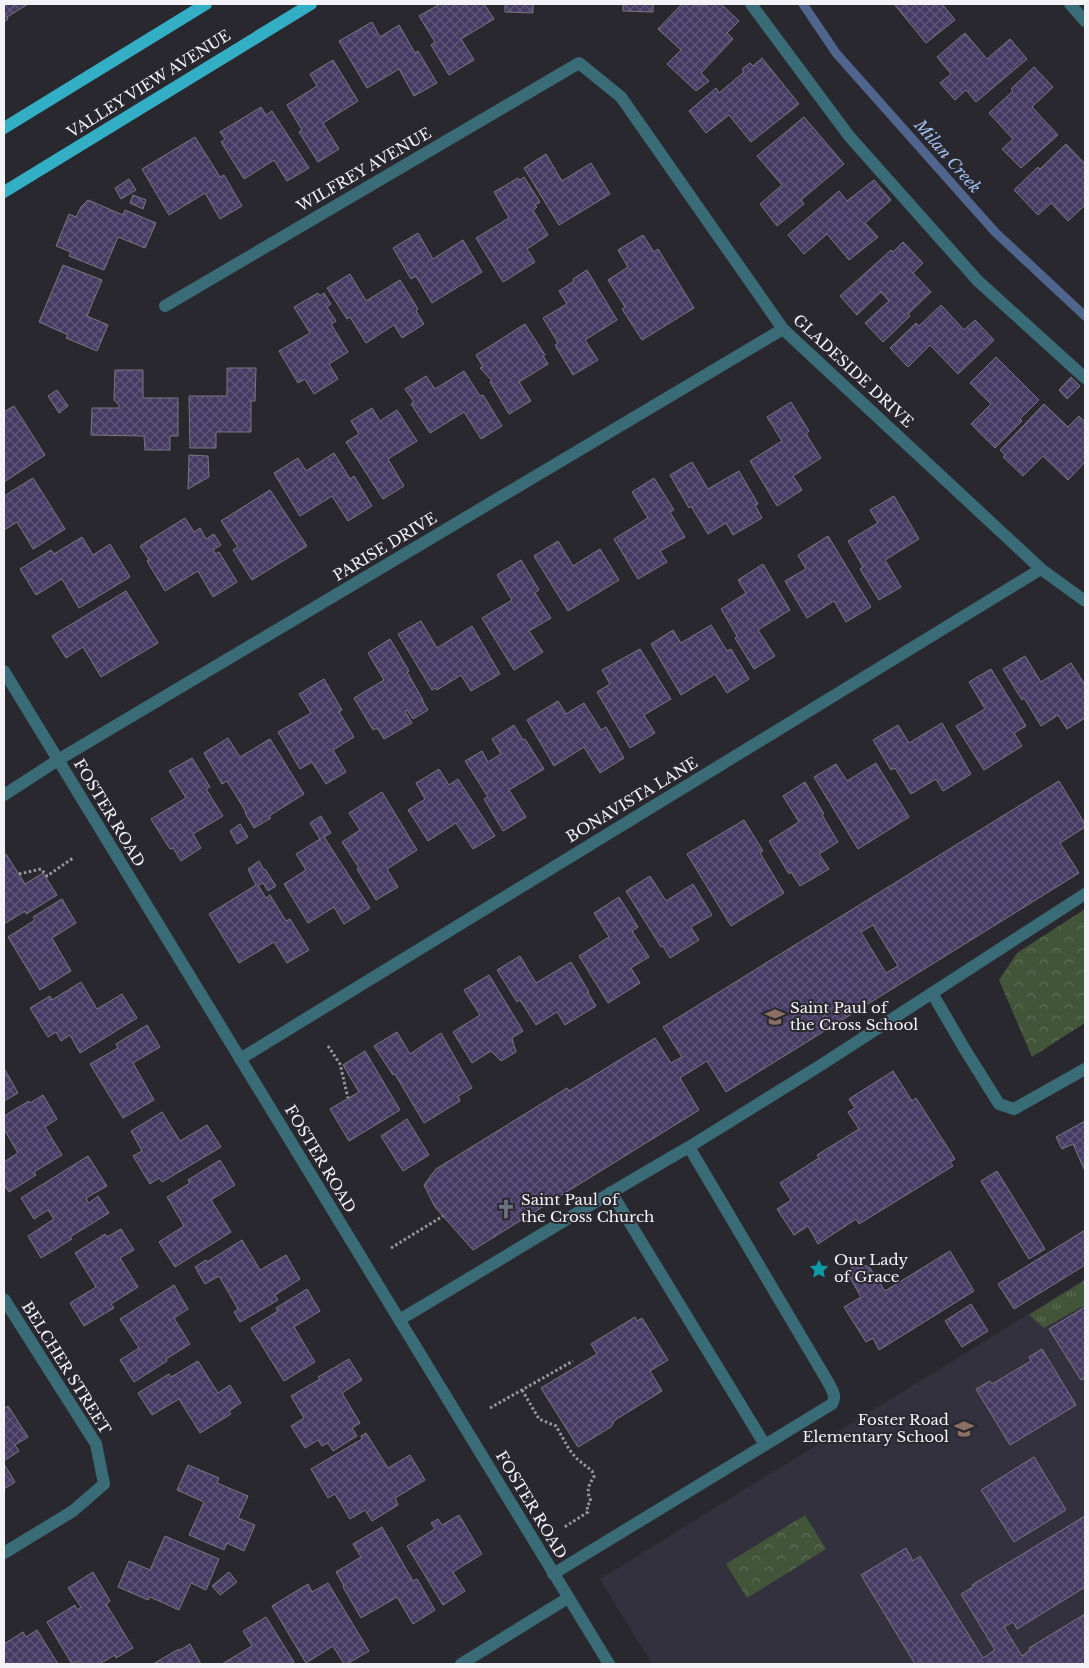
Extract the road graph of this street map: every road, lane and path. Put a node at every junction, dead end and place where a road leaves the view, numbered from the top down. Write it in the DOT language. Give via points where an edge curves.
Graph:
graph roads {
  1 [pos="206,4"];
  2 [pos="311,4"];
  3 [pos="751,4"];
  4 [pos="1074,5"];
  5 [pos="1085,21"];
  6 [pos="579,63"];
  7 [pos="4,128"];
  8 [pos="4,192"];
  9 [pos="165,306"];
  10 [pos="783,329"];
  11 [pos="1085,378"];
  12 [pos="1040,569"];
  13 [pos="1085,601"];
  14 [pos="4,671"];
  15 [pos="58,760"];
  16 [pos="4,795"];
  17 [pos="73,858"];
  18 [pos="19,874"];
  19 [pos="1085,894"];
  20 [pos="932,993"];
  21 [pos="328,1046"];
  22 [pos="240,1059"];
  23 [pos="1085,1070"];
  24 [pos="348,1098"];
  25 [pos="689,1147"];
  26 [pos="611,1192"];
  27 [pos="442,1216"];
  28 [pos="391,1248"];
  29 [pos="4,1299"];
  30 [pos="399,1320"];
  31 [pos="573,1361"];
  32 [pos="522,1390"];
  33 [pos="490,1408"];
  34 [pos="764,1445"];
  35 [pos="563,1528"];
  36 [pos="4,1553"];
  37 [pos="554,1574"];
  38 [pos="568,1598"];
  39 [pos="461,1664"];
  40 [pos="609,1664"];
  1 -- 7 [label="main road"];
  2 -- 8 [label="main road, VALLEY VIEW AVENUE"];
  3 -- 11 [label="street" via="849,136 978,281"];
  4 -- 5 [label="street"];
  6 -- 9 [label="street, WILFREY AVENUE"];
  6 -- 10 [label="street, GLADESIDE DRIVE" via="621,97"];
  10 -- 12 [label="street, GLADESIDE DRIVE"];
  10 -- 15 [label="street, PARISE DRIVE"];
  12 -- 13 [label="street, GLADESIDE DRIVE"];
  12 -- 22 [label="street, BONAVISTA LANE"];
  14 -- 15 [label="street, FOSTER ROAD"];
  15 -- 16 [label="street, PARISE DRIVE"];
  15 -- 22 [label="street, FOSTER ROAD"];
  17 -- 18 [label="path" via="47,876 41,869"];
  19 -- 20 [label="street"];
  20 -- 23 [label="street" via="999,1104 1014,1110"];
  20 -- 25 [label="street"];
  21 -- 24 [label="path" via="340,1064"];
  22 -- 30 [label="street, FOSTER ROAD"];
  25 -- 26 [label="street"];
  25 -- 34 [label="street" via="834,1394 832,1404"];
  26 -- 30 [label="street"];
  26 -- 34 [label="street"];
  27 -- 28 [label="path"];
  29 -- 36 [label="street, BELCHER STREET" via="96,1444 104,1484 73,1511"];
  30 -- 37 [label="street, FOSTER ROAD"];
  31 -- 32 [label="path"];
  32 -- 33 [label="path"];
  32 -- 35 [label="path" via="539,1419 556,1426 576,1458 592,1470 594,1476 587,1493 591,1501 587,1506 588,1512"];
  34 -- 37 [label="street"];
  37 -- 38 [label="street, FOSTER ROAD"];
  38 -- 39 [label="street"];
  38 -- 40 [label="street, FOSTER ROAD"];
}
